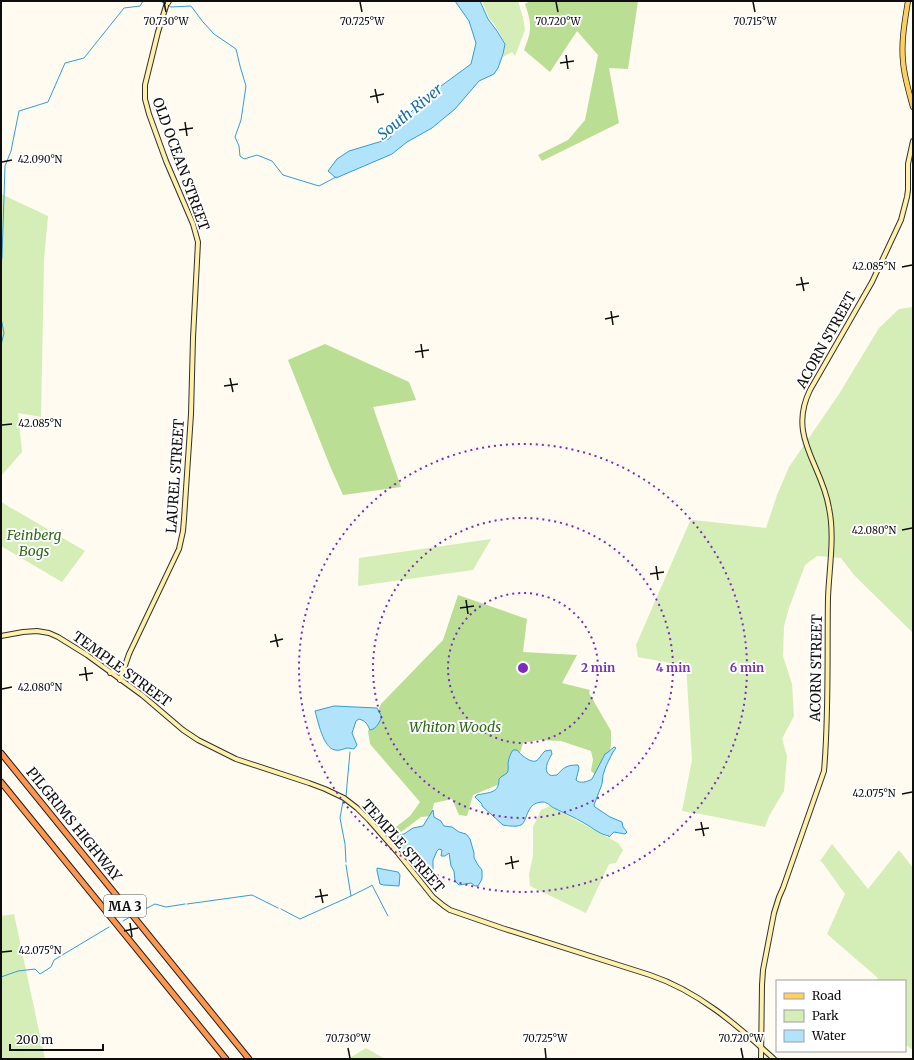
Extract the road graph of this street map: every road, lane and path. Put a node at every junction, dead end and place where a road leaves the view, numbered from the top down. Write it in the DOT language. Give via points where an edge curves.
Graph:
graph roads {
  1 [pos="908,1"];
  2 [pos="167,3"];
  3 [pos="913,107"];
  4 [pos="913,141"];
  5 [pos="196,284"];
  6 [pos="1,636"];
  7 [pos="124,668"];
  8 [pos="110,673"];
  9 [pos="120,680"];
  10 [pos="1,753"];
  11 [pos="1,782"];
  12 [pos="760,1047"];
  13 [pos="226,1059"];
  14 [pos="249,1059"];
  15 [pos="761,1059"];
  16 [pos="774,1059"];
  1 -- 3 [label="main road" via="902,56"];
  2 -- 5 [label="main road, OLD OCEAN STREET" via="144,89 148,109 166,161 197,235"];
  4 -- 12 [label="main road, ACORN STREET" via="908,160 907,197 901,220 872,282 810,390 803,410 804,436 826,494 831,518 824,771 776,905 763,970"];
  5 -- 7 [label="main road, LAUREL STREET" via="191,414 182,537 177,554"];
  6 -- 8 [label="main road, TEMPLE STREET" via="32,631 52,634 81,650"];
  7 -- 8 [label="main road"];
  7 -- 9 [label="main road, LAUREL STREET"];
  8 -- 9 [label="main road, TEMPLE STREET"];
  9 -- 12 [label="main road, TEMPLE STREET" via="188,733 225,754 247,764 315,785 350,802 373,824 440,904 458,914 650,974 668,982 718,1012"];
  10 -- 14 [label="highway, PILGRIMS HIGHWAY / MA 3"];
  11 -- 13 [label="highway, MA 3"];
  12 -- 15 [label="main road, ACORN STREET"];
  12 -- 16 [label="main road, TEMPLE STREET"];
}
